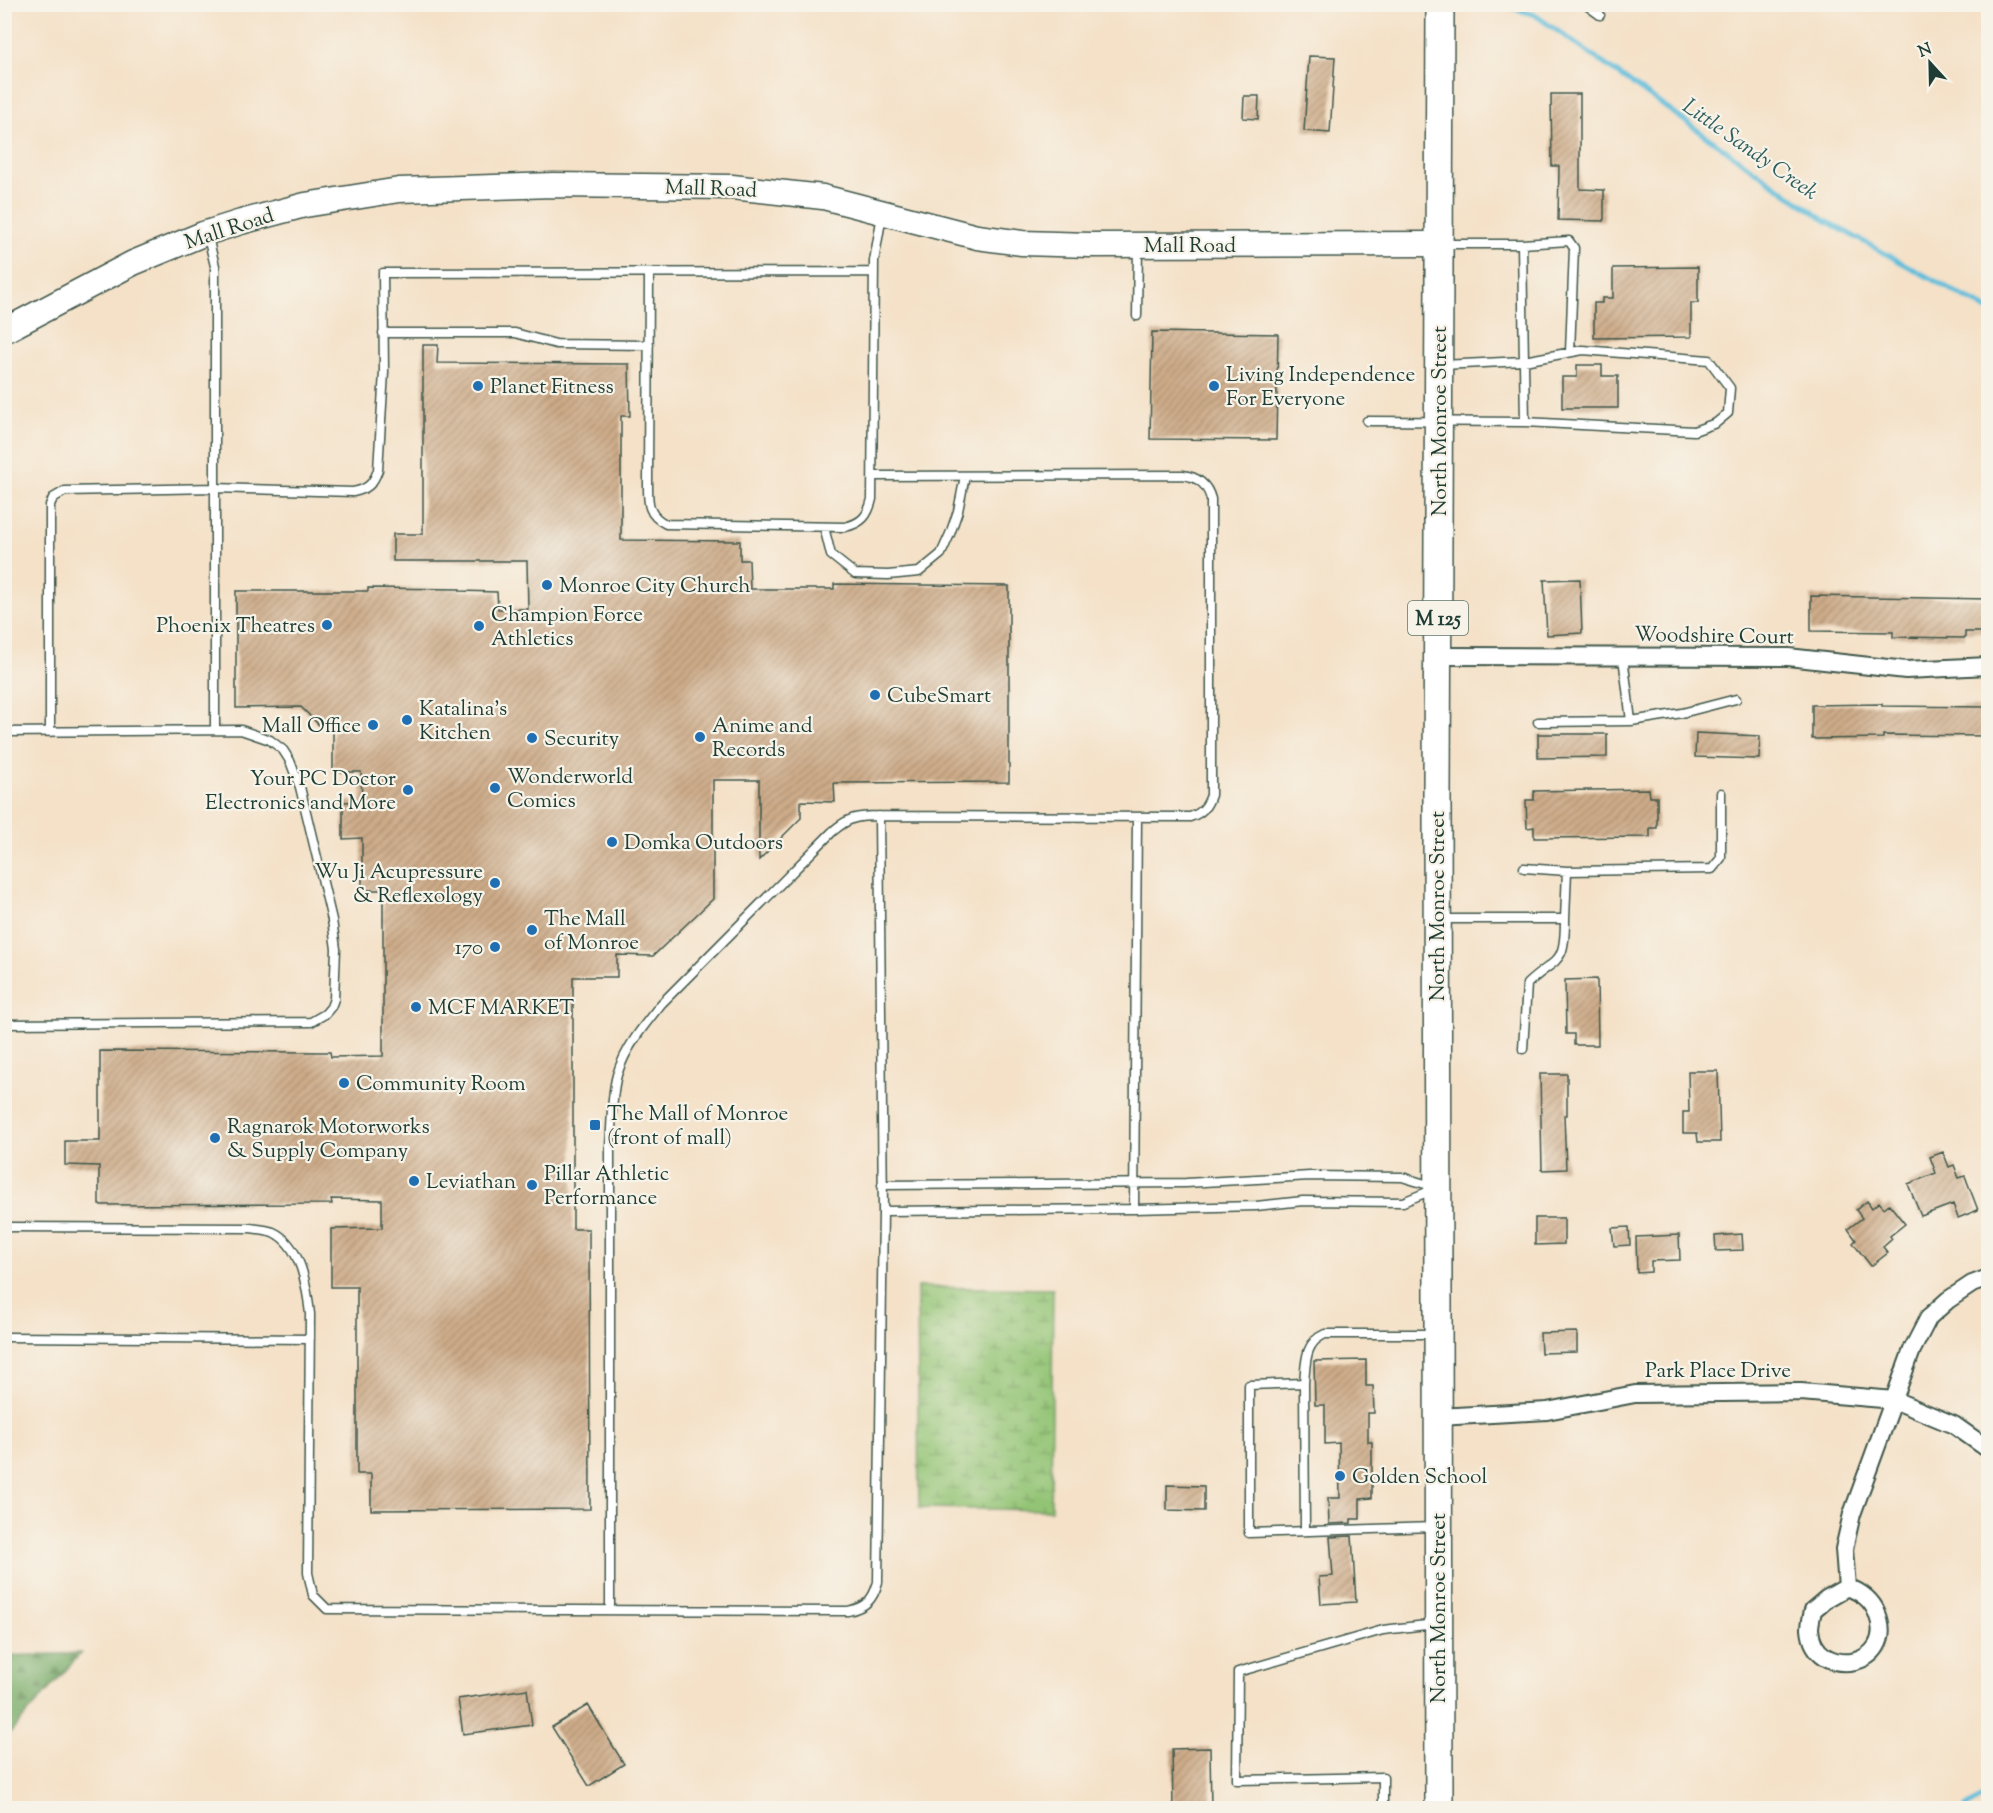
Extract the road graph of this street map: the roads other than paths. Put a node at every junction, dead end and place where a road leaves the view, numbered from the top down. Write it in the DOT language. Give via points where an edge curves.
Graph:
graph roads {
  1 [pos="1440,4"];
  2 [pos="1585,4"];
  3 [pos="1600,15"];
  4 [pos="883,212"];
  5 [pos="207,233"];
  6 [pos="1138,244"];
  7 [pos="1439,244"];
  8 [pos="1522,244"];
  9 [pos="874,272"];
  10 [pos="649,274"];
  11 [pos="1137,316"];
  12 [pos="4,331"];
  13 [pos="383,333"];
  14 [pos="649,345"];
  15 [pos="1570,352"];
  16 [pos="1524,361"];
  17 [pos="1439,365"];
  18 [pos="1367,421"];
  19 [pos="1438,421"];
  20 [pos="1525,423"];
  21 [pos="873,476"];
  22 [pos="965,476"];
  23 [pos="215,488"];
  24 [pos="824,526"];
  25 [pos="1438,656"];
  26 [pos="1623,657"];
  27 [pos="1989,666"];
  28 [pos="1736,699"];
  29 [pos="1631,721"];
  30 [pos="1538,722"];
  31 [pos="215,730"];
  32 [pos="4,732"];
  33 [pos="50,732"];
  34 [pos="1721,794"];
  35 [pos="879,816"];
  36 [pos="1137,817"];
  37 [pos="1524,868"];
  38 [pos="1567,871"];
  39 [pos="1437,919"];
  40 [pos="1565,920"];
  41 [pos="4,1024"];
  42 [pos="1523,1049"];
  43 [pos="1135,1184"];
  44 [pos="882,1185"];
  45 [pos="1438,1188"];
  46 [pos="1134,1209"];
  47 [pos="883,1211"];
  48 [pos="4,1227"];
  49 [pos="1989,1278"];
  50 [pos="1438,1334"];
  51 [pos="4,1337"];
  52 [pos="310,1339"];
  53 [pos="1304,1383"];
  54 [pos="1894,1400"];
  55 [pos="1438,1417"];
  56 [pos="1989,1449"];
  57 [pos="1438,1527"];
  58 [pos="1305,1531"];
  59 [pos="1847,1587"];
  60 [pos="610,1610"];
  61 [pos="1438,1624"];
  62 [pos="1383,1809"];
  63 [pos="1439,1809"];
  1 -- 7 [label="main road, North Monroe Street / M 125"];
  2 -- 3 [label="lane"];
  4 -- 5 [label="street, Mall Road" via="823,196 743,188 483,186 399,190 335,199"];
  4 -- 6 [label="street, Mall Road" via="977,237 1022,243"];
  4 -- 9 [label="lane"];
  5 -- 12 [label="street, Mall Road" via="133,263"];
  5 -- 23 [label="lane" via="215,266"];
  6 -- 7 [label="street, Mall Road"];
  6 -- 11 [label="lane"];
  7 -- 8 [label="lane"];
  7 -- 17 [label="main road, North Monroe Street / M 125"];
  8 -- 15 [label="lane" via="1569,241 1574,248"];
  8 -- 16 [label="lane"];
  9 -- 10 [label="lane"];
  9 -- 21 [label="lane"];
  10 -- 13 [label="lane" via="382,273"];
  10 -- 14 [label="lane"];
  13 -- 14 [label="lane" via="515,333 556,344"];
  13 -- 23 [label="lane" via="378,470 372,484 353,492"];
  14 -- 24 [label="lane" via="648,506 652,514 666,524"];
  15 -- 16 [label="lane"];
  15 -- 20 [label="lane" via="1709,360 1730,388 1728,413 1716,423 1694,431"];
  16 -- 17 [label="lane"];
  16 -- 20 [label="lane"];
  17 -- 19 [label="main road, North Monroe Street / M 125"];
  18 -- 19 [label="lane"];
  19 -- 20 [label="lane"];
  19 -- 25 [label="main road, North Monroe Street / M 125"];
  21 -- 22 [label="lane"];
  21 -- 24 [label="lane" via="872,499 864,518 845,527"];
  22 -- 24 [label="lane" via="958,511 941,554 919,572 855,574 831,555"];
  22 -- 36 [label="lane" via="1183,475 1199,480 1209,492 1211,795 1208,805 1190,817"];
  23 -- 31 [label="lane"];
  23 -- 33 [label="lane" via="65,491 53,498"];
  25 -- 26 [label="street, Woodshire Court"];
  25 -- 39 [label="main road, North Monroe Street / M 125"];
  26 -- 27 [label="street, Woodshire Court" via="1788,657 1906,670"];
  26 -- 29 [label="lane"];
  28 -- 29 [label="lane"];
  29 -- 30 [label="lane"];
  31 -- 33 [label="lane"];
  31 -- 41 [label="lane" via="248,731 270,740 283,750 296,774 335,935 334,999 326,1014 311,1022"];
  32 -- 33 [label="lane"];
  34 -- 38 [label="lane" via="1721,858 1712,869"];
  35 -- 36 [label="lane"];
  35 -- 44 [label="lane"];
  35 -- 60 [label="lane" via="857,816 832,832 662,1003 633,1042 617,1075 610,1145"];
  36 -- 43 [label="lane"];
  37 -- 38 [label="lane"];
  38 -- 40 [label="lane"];
  39 -- 40 [label="lane"];
  39 -- 45 [label="main road, North Monroe Street / M 125"];
  40 -- 42 [label="lane" via="1565,945 1559,960 1527,984"];
  43 -- 44 [label="lane"];
  43 -- 45 [label="lane" via="1310,1176 1402,1177"];
  43 -- 46 [label="lane"];
  44 -- 47 [label="lane"];
  45 -- 46 [label="lane" via="1403,1202 1304,1200 1256,1206"];
  45 -- 50 [label="main road, North Monroe Street / M 125"];
  46 -- 47 [label="lane"];
  47 -- 60 [label="lane" via="875,1595 860,1609 848,1611"];
  48 -- 52 [label="lane" via="240,1227 272,1232 287,1243 298,1261 308,1299"];
  49 -- 54 [label="street" via="1972,1284 1929,1317"];
  50 -- 53 [label="lane" via="1316,1337 1308,1348"];
  50 -- 55 [label="main road, North Monroe Street / M 125"];
  51 -- 52 [label="lane"];
  52 -- 60 [label="lane" via="308,1573 319,1604 327,1610 352,1611"];
  53 -- 58 [label="lane"];
  53 -- 58 [label="lane" via="1250,1385 1250,1533"];
  54 -- 55 [label="street, Park Place Drive" via="1801,1392 1635,1394 1547,1411"];
  54 -- 56 [label="street, Park Place Drive" via="1954,1425"];
  54 -- 59 [label="street" via="1852,1514 1844,1549"];
  55 -- 57 [label="main road, North Monroe Street / M 125"];
  57 -- 58 [label="lane"];
  57 -- 61 [label="main road, North Monroe Street / M 125"];
  59 -- 59 [label="street" via="1862,1592 1882,1624 1873,1651 1860,1662 1831,1660 1817,1648 1810,1629 1813,1611"];
  61 -- 62 [label="lane" via="1383,1630 1238,1672 1238,1779 1383,1777"];
  61 -- 63 [label="main road, North Monroe Street / M 125"];
}
